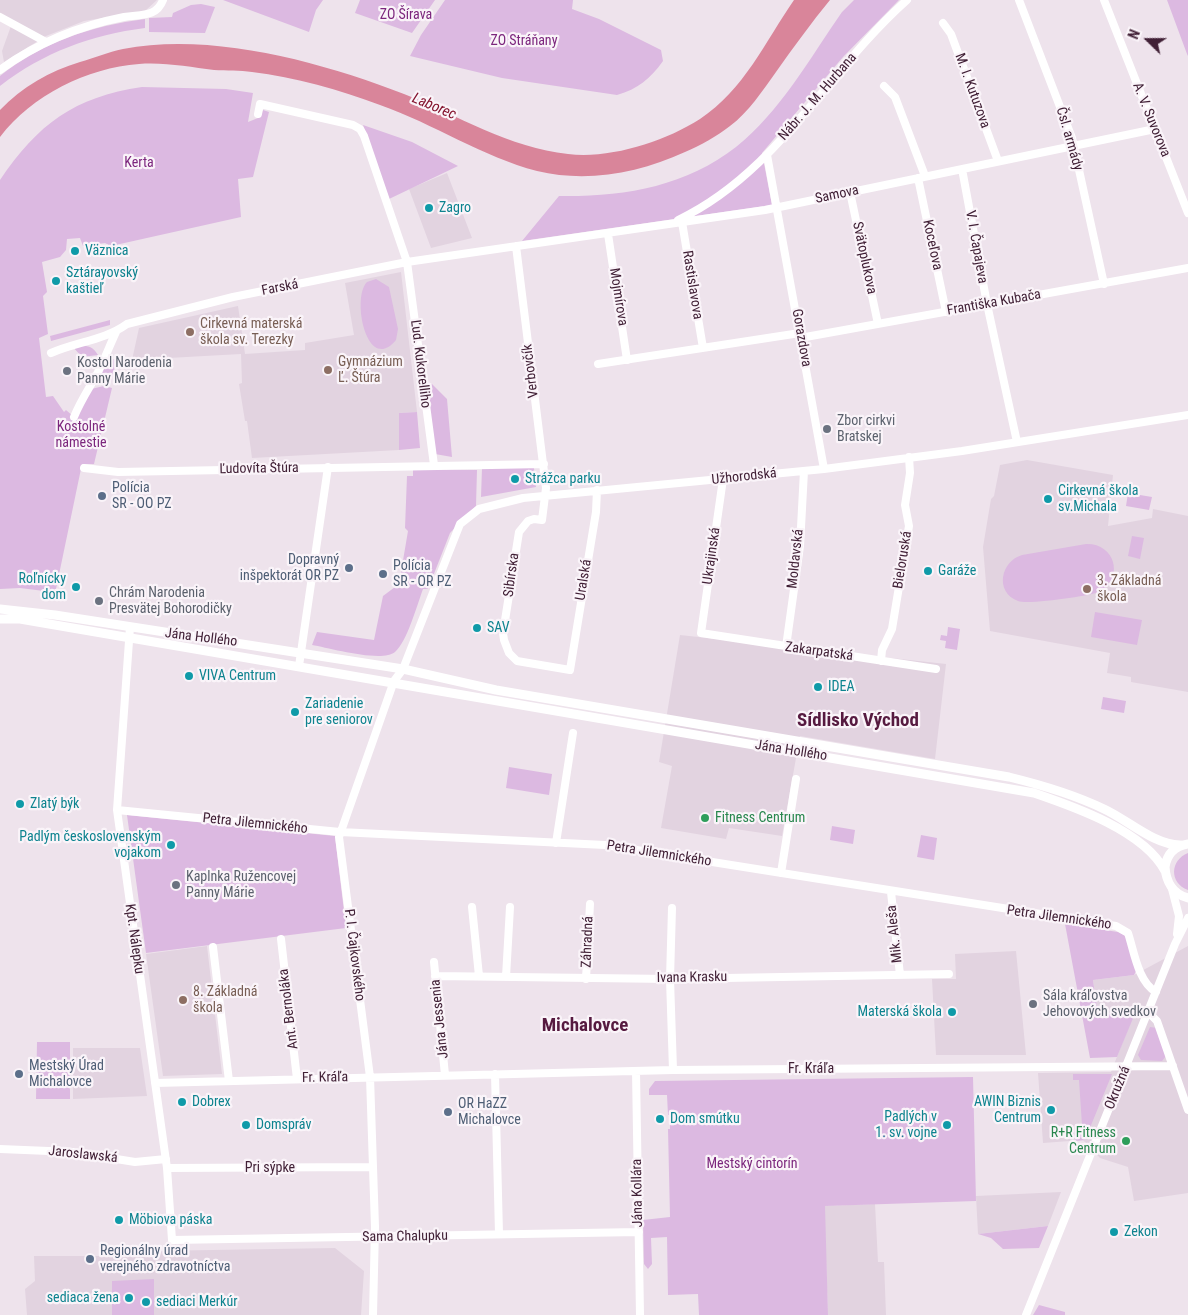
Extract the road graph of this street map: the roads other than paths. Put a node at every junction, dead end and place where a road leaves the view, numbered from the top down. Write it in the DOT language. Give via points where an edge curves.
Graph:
graph roads {
  1 [pos="163,0"];
  2 [pos="907,0"];
  3 [pos="1019,0"];
  4 [pos="1104,0"];
  5 [pos="0,17"];
  6 [pos="943,23"];
  7 [pos="46,42"];
  8 [pos="0,70"];
  9 [pos="884,86"];
  10 [pos="258,114"];
  11 [pos="1155,129"];
  12 [pos="1074,146"];
  13 [pos="767,155"];
  14 [pos="998,161"];
  15 [pos="962,168"];
  16 [pos="921,177"];
  17 [pos="850,192"];
  18 [pos="777,208"];
  19 [pos="1188,213"];
  20 [pos="682,222"];
  21 [pos="670,224"];
  22 [pos="608,234"];
  23 [pos="516,246"];
  24 [pos="407,262"];
  25 [pos="1188,268"];
  26 [pos="1104,284"];
  27 [pos="987,304"];
  28 [pos="946,312"];
  29 [pos="878,324"];
  30 [pos="116,332"];
  31 [pos="800,336"];
  32 [pos="703,348"];
  33 [pos="51,352"];
  34 [pos="627,360"];
  35 [pos="598,364"];
  36 [pos="1188,415"];
  37 [pos="74,417"];
  38 [pos="1018,442"];
  39 [pos="909,458"];
  40 [pos="544,464"];
  41 [pos="434,465"];
  42 [pos="328,467"];
  43 [pos="84,468"];
  44 [pos="824,469"];
  45 [pos="804,471"];
  46 [pos="723,479"];
  47 [pos="597,490"];
  48 [pos="546,496"];
  49 [pos="542,520"];
  50 [pos="0,609"];
  51 [pos="0,619"];
  52 [pos="130,628"];
  53 [pos="701,633"];
  54 [pos="129,638"];
  55 [pos="258,646"];
  56 [pos="506,646"];
  57 [pos="786,647"];
  58 [pos="301,652"];
  59 [pos="255,659"];
  60 [pos="880,661"];
  61 [pos="299,666"];
  62 [pos="403,669"];
  63 [pos="936,669"];
  64 [pos="394,682"];
  65 [pos="496,690"];
  66 [pos="494,700"];
  67 [pos="673,720"];
  68 [pos="671,731"];
  69 [pos="573,732"];
  70 [pos="951,767"];
  71 [pos="949,777"];
  72 [pos="796,779"];
  73 [pos="1072,795"];
  74 [pos="1069,805"];
  75 [pos="117,810"];
  76 [pos="340,832"];
  77 [pos="556,843"];
  78 [pos="1185,844"];
  79 [pos="1165,871"];
  80 [pos="781,874"];
  81 [pos="1171,887"];
  82 [pos="891,892"];
  83 [pos="1188,898"];
  84 [pos="590,904"];
  85 [pos="472,907"];
  86 [pos="510,907"];
  87 [pos="672,908"];
  88 [pos="1188,918"];
  89 [pos="281,939"];
  90 [pos="1175,944"];
  91 [pos="213,947"];
  92 [pos="434,962"];
  93 [pos="949,974"];
  94 [pos="900,975"];
  95 [pos="435,976"];
  96 [pos="479,976"];
  97 [pos="506,977"];
  98 [pos="586,979"];
  99 [pos="670,979"];
  100 [pos="1156,992"];
  101 [pos="1148,1012"];
  102 [pos="1126,1066"];
  103 [pos="1173,1066"];
  104 [pos="673,1070"];
  105 [pos="636,1071"];
  106 [pos="495,1074"];
  107 [pos="445,1075"];
  108 [pos="370,1077"];
  109 [pos="297,1079"];
  110 [pos="229,1081"];
  111 [pos="155,1083"];
  112 [pos="1188,1110"];
  113 [pos="0,1149"];
  114 [pos="166,1159"];
  115 [pos="373,1167"];
  116 [pos="167,1168"];
  117 [pos="639,1232"];
  118 [pos="499,1234"];
  119 [pos="373,1237"];
  120 [pos="172,1240"];
  121 [pos="373,1315"];
  122 [pos="640,1315"];
  123 [pos="1026,1315"];
  1 -- 7 [label="street" via="152,13 91,24"];
  2 -- 13 [label="street, Nábr. J. M. Hurbana" via="870,37"];
  3 -- 12 [label="street, Čsl. armády"];
  4 -- 11 [label="street, A. V. Suvorova"];
  5 -- 7 [label="street"];
  6 -- 14 [label="street, M. I. Kutuzova" via="952,34"];
  7 -- 8 [label="street"];
  9 -- 16 [label="street, Koceľova" via="895,97"];
  10 -- 24 [label="street, Ľud. Kukorelliho" via="260,104 360,129"];
  11 -- 12 [label="street, Samova"];
  11 -- 19 [label="street, A. V. Suvorova"];
  12 -- 14 [label="street, Samova"];
  12 -- 26 [label="street, Čsl. armády"];
  13 -- 18 [label="street"];
  13 -- 21 [label="street, Nábr. J. M. Hurbana" via="709,204"];
  14 -- 15 [label="street, Samova"];
  15 -- 16 [label="street, Samova"];
  15 -- 27 [label="street, V. I. Čapajeva"];
  16 -- 17 [label="street, Samova"];
  16 -- 28 [label="street, Koceľova"];
  17 -- 18 [label="street, Samova"];
  17 -- 29 [label="street, Svätoplukova"];
  18 -- 20 [label="street, Samova"];
  18 -- 31 [label="street, Gorazdova"];
  20 -- 21 [label="street, Samova"];
  20 -- 32 [label="street, Rastislavova"];
  21 -- 22 [label="street, Samova"];
  22 -- 23 [label="street, Samova"];
  22 -- 34 [label="street, Mojmírova"];
  23 -- 24 [label="street, Farská"];
  23 -- 40 [label="street, Verbovčík"];
  24 -- 30 [label="street, Farská" via="232,297 127,324"];
  24 -- 41 [label="street, Ľud. Kukorelliho"];
  25 -- 26 [label="street, Františka Kubača"];
  26 -- 27 [label="street, Františka Kubača"];
  27 -- 28 [label="street, Františka Kubača"];
  27 -- 38 [label="street, V. I. Čapajeva"];
  28 -- 29 [label="street, Františka Kubača"];
  29 -- 31 [label="street, Františka Kubača"];
  30 -- 33 [label="street, Farská"];
  30 -- 37 [label="street"];
  31 -- 32 [label="street, Františka Kubača"];
  31 -- 44 [label="street, Gorazdova"];
  32 -- 34 [label="street, Františka Kubača"];
  34 -- 35 [label="street, Františka Kubača"];
  36 -- 38 [label="street, Užhorodská"];
  38 -- 39 [label="street, Užhorodská"];
  39 -- 44 [label="street, Užhorodská"];
  39 -- 60 [label="street, Bieloruská" via="910,473 904,505 909,526 892,629"];
  40 -- 41 [label="street"];
  40 -- 48 [label="street, Verbovčík"];
  41 -- 42 [label="street, Ľudovíta Štúra"];
  42 -- 43 [label="street, Ľudovíta Štúra" via="118,472"];
  42 -- 58 [label="street"];
  44 -- 45 [label="street, Užhorodská"];
  45 -- 46 [label="street, Užhorodská"];
  45 -- 57 [label="street, Moldavská" via="800,546"];
  46 -- 47 [label="street, Užhorodská"];
  46 -- 53 [label="street, Ukrajinská"];
  47 -- 48 [label="street, Užhorodská"];
  47 -- 56 [label="street, Uralská" via="570,670 517,661"];
  48 -- 49 [label="street, Verbovčík"];
  48 -- 62 [label="street, Užhorodská" via="509,500 479,508 460,524"];
  49 -- 56 [label="street, Sibírska" via="528,521 519,532 503,633"];
  50 -- 52 [label="street, Jána Hollého"];
  51 -- 54 [label="street, Jána Hollého" via="20,619"];
  52 -- 54 [label="street, Kpt. Nálepku"];
  52 -- 55 [label="street, Jána Hollého"];
  53 -- 57 [label="street, Zakarpatská"];
  54 -- 59 [label="street, Jána Hollého"];
  54 -- 75 [label="street, Kpt. Nálepku"];
  55 -- 58 [label="street, Jána Hollého"];
  55 -- 59 [label="street"];
  57 -- 60 [label="street, Zakarpatská"];
  58 -- 61 [label="street"];
  58 -- 62 [label="street, Jána Hollého"];
  59 -- 61 [label="street, Jána Hollého"];
  60 -- 63 [label="street, Zakarpatská"];
  61 -- 64 [label="street, Jána Hollého"];
  62 -- 64 [label="street"];
  62 -- 65 [label="street, Jána Hollého"];
  64 -- 66 [label="street, Jána Hollého"];
  64 -- 76 [label="street, P. I. Čajkovského"];
  65 -- 66 [label="street"];
  65 -- 67 [label="street, Jána Hollého"];
  66 -- 68 [label="street, Jána Hollého"];
  67 -- 68 [label="street"];
  67 -- 70 [label="street, Jána Hollého"];
  68 -- 71 [label="street, Jána Hollého"];
  69 -- 77 [label="street"];
  70 -- 71 [label="street"];
  70 -- 73 [label="street, Jána Hollého" via="1037,784"];
  71 -- 74 [label="street, Jána Hollého" via="1034,793"];
  72 -- 80 [label="street"];
  73 -- 74 [label="street"];
  73 -- 78 [label="street, Jána Hollého" via="1166,843"];
  74 -- 79 [label="street, Jána Hollého" via="1143,846 1156,855"];
  75 -- 76 [label="street, Petra Jilemnického"];
  75 -- 111 [label="street, Kpt. Nálepku"];
  76 -- 77 [label="street, Petra Jilemnického"];
  76 -- 108 [label="street, P. I. Čajkovského"];
  77 -- 80 [label="street, Petra Jilemnického" via="605,845"];
  78 -- 79 [label="street" via="1169,854"];
  79 -- 81 [label="street, Jána Hollého"];
  80 -- 82 [label="street, Petra Jilemnického"];
  81 -- 83 [label="street"];
  81 -- 90 [label="street" via="1179,916"];
  82 -- 94 [label="street, Mik. Aleša"];
  82 -- 100 [label="street, Petra Jilemnického" via="1121,927 1128,933 1142,976"];
  84 -- 98 [label="street, Záhradná"];
  85 -- 96 [label="street"];
  86 -- 97 [label="street"];
  87 -- 99 [label="street"];
  88 -- 90 [label="street"];
  89 -- 109 [label="street, Ant. Bernoláka"];
  90 -- 100 [label="street, Okružná"];
  91 -- 110 [label="street"];
  92 -- 95 [label="street, Jána Jessenia"];
  93 -- 94 [label="street, Ivana Krasku"];
  94 -- 99 [label="street, Ivana Krasku"];
  95 -- 96 [label="street, Ivana Krasku"];
  95 -- 107 [label="street, Jána Jessenia"];
  96 -- 97 [label="street, Ivana Krasku"];
  97 -- 98 [label="street, Ivana Krasku"];
  98 -- 99 [label="street, Ivana Krasku"];
  99 -- 104 [label="street"];
  100 -- 101 [label="street, Okružná"];
  101 -- 102 [label="street, Okružná"];
  101 -- 103 [label="street" via="1157,1020"];
  102 -- 103 [label="street, Fr. Kráľa"];
  102 -- 104 [label="street, Fr. Kráľa"];
  102 -- 123 [label="street, Okružná"];
  103 -- 112 [label="street"];
  104 -- 105 [label="street, Fr. Kráľa"];
  105 -- 106 [label="street, Fr. Kráľa"];
  105 -- 117 [label="street, Jána Kollára"];
  106 -- 107 [label="street, Fr. Kráľa"];
  106 -- 118 [label="street"];
  107 -- 108 [label="street, Fr. Kráľa"];
  108 -- 109 [label="street, Fr. Kráľa"];
  108 -- 115 [label="street, P. I. Čajkovského"];
  109 -- 110 [label="street, Fr. Kráľa"];
  110 -- 111 [label="street, Fr. Kráľa"];
  111 -- 114 [label="street, Kpt. Nálepku"];
  113 -- 114 [label="street, Jaroslawská" via="72,1152 135,1162"];
  114 -- 116 [label="street, Kpt. Nálepku"];
  115 -- 116 [label="street, Pri sýpke"];
  115 -- 119 [label="street, P. I. Čajkovského"];
  116 -- 120 [label="street, Kpt. Nálepku"];
  117 -- 118 [label="street, Sama Chalupku"];
  117 -- 122 [label="street, Jána Kollára"];
  118 -- 119 [label="street, Sama Chalupku"];
  119 -- 120 [label="street, Sama Chalupku"];
  119 -- 121 [label="street, P. I. Čajkovského"];
}
